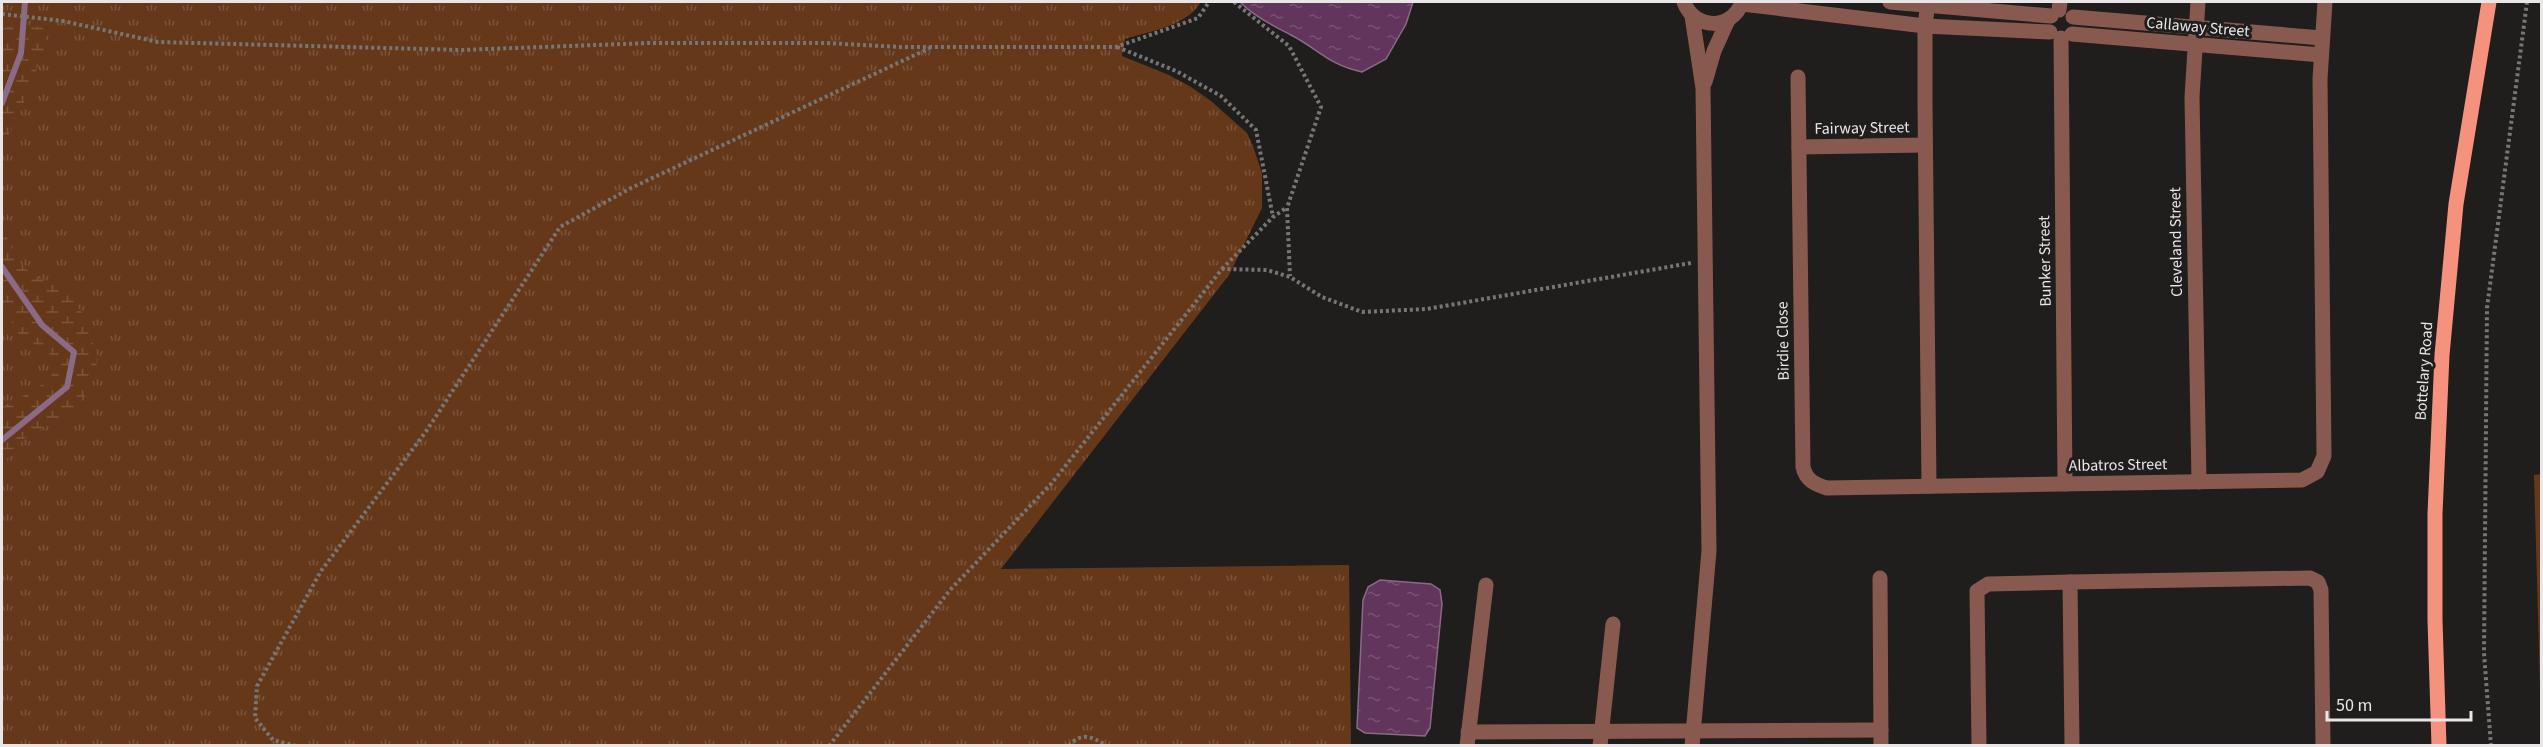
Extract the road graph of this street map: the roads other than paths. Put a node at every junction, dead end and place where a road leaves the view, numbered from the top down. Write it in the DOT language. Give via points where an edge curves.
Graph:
graph roads {
  1 [pos="1684,2"];
  2 [pos="1890,2"];
  3 [pos="2198,2"];
  4 [pos="2325,2"];
  5 [pos="2489,2"];
  6 [pos="1742,3"];
  7 [pos="1928,3"];
  8 [pos="2061,11"];
  9 [pos="1692,16"];
  10 [pos="1728,20"];
  11 [pos="1925,26"];
  12 [pos="2196,27"];
  13 [pos="2061,35"];
  14 [pos="2322,38"];
  15 [pos="2194,44"];
  16 [pos="2321,55"];
  17 [pos="1798,77"];
  18 [pos="1703,88"];
  19 [pos="1925,146"];
  20 [pos="1799,147"];
  21 [pos="2199,482"];
  22 [pos="2065,484"];
  23 [pos="1929,486"];
  24 [pos="1880,578"];
  25 [pos="2070,582"];
  26 [pos="1486,585"];
  27 [pos="1613,624"];
  28 [pos="1881,730"];
  29 [pos="1692,738"];
  30 [pos="1467,739"];
  31 [pos="1601,739"];
  32 [pos="1881,746"];
  33 [pos="1978,746"];
  34 [pos="2072,746"];
  35 [pos="2324,746"];
  36 [pos="2439,746"];
  1 -- 9 [label="street"];
  2 -- 7 [label="street, Callaway Street"];
  3 -- 12 [label="street, Cleveland Street"];
  4 -- 14 [label="street, Albatros Street"];
  5 -- 36 [label="main road, Bottelary Road" via="2457,204 2442,355 2435,585"];
  6 -- 10 [label="street"];
  6 -- 11 [label="street, Callaway Street"];
  7 -- 8 [label="street, Callaway Street"];
  7 -- 11 [label="street"];
  8 -- 12 [label="street, Callaway Street"];
  8 -- 13 [label="street" via="2048,23"];
  8 -- 13 [label="street" via="2076,28"];
  9 -- 10 [label="street" via="1713,24"];
  9 -- 18 [label="street"];
  10 -- 18 [label="street"];
  11 -- 13 [label="street, Callaway Street"];
  11 -- 19 [label="street"];
  12 -- 14 [label="street, Callaway Street"];
  12 -- 15 [label="street, Cleveland Street"];
  13 -- 15 [label="street, Callaway Street"];
  13 -- 22 [label="street, Bunker Street"];
  14 -- 16 [label="street, Albatros Street"];
  15 -- 16 [label="street, Callaway Street"];
  15 -- 21 [label="street, Cleveland Street"];
  16 -- 21 [label="street, Albatros Street" via="2322,464 2302,480"];
  17 -- 20 [label="street, Birdie Close"];
  18 -- 29 [label="street" via="1709,551"];
  19 -- 20 [label="street, Fairway Street"];
  19 -- 23 [label="street"];
  20 -- 23 [label="street, Birdie Close" via="1805,475 1810,482 1827,488"];
  21 -- 22 [label="street, Albatros Street"];
  22 -- 23 [label="street, Albatros Street"];
  24 -- 28 [label="street"];
  25 -- 33 [label="street" via="1988,584 1977,591"];
  25 -- 34 [label="street"];
  25 -- 35 [label="street" via="2310,578 2318,582"];
  26 -- 30 [label="street"];
  27 -- 31 [label="street"];
  28 -- 29 [label="street"];
  28 -- 32 [label="street"];
  29 -- 31 [label="street"];
  30 -- 31 [label="street"];
}
